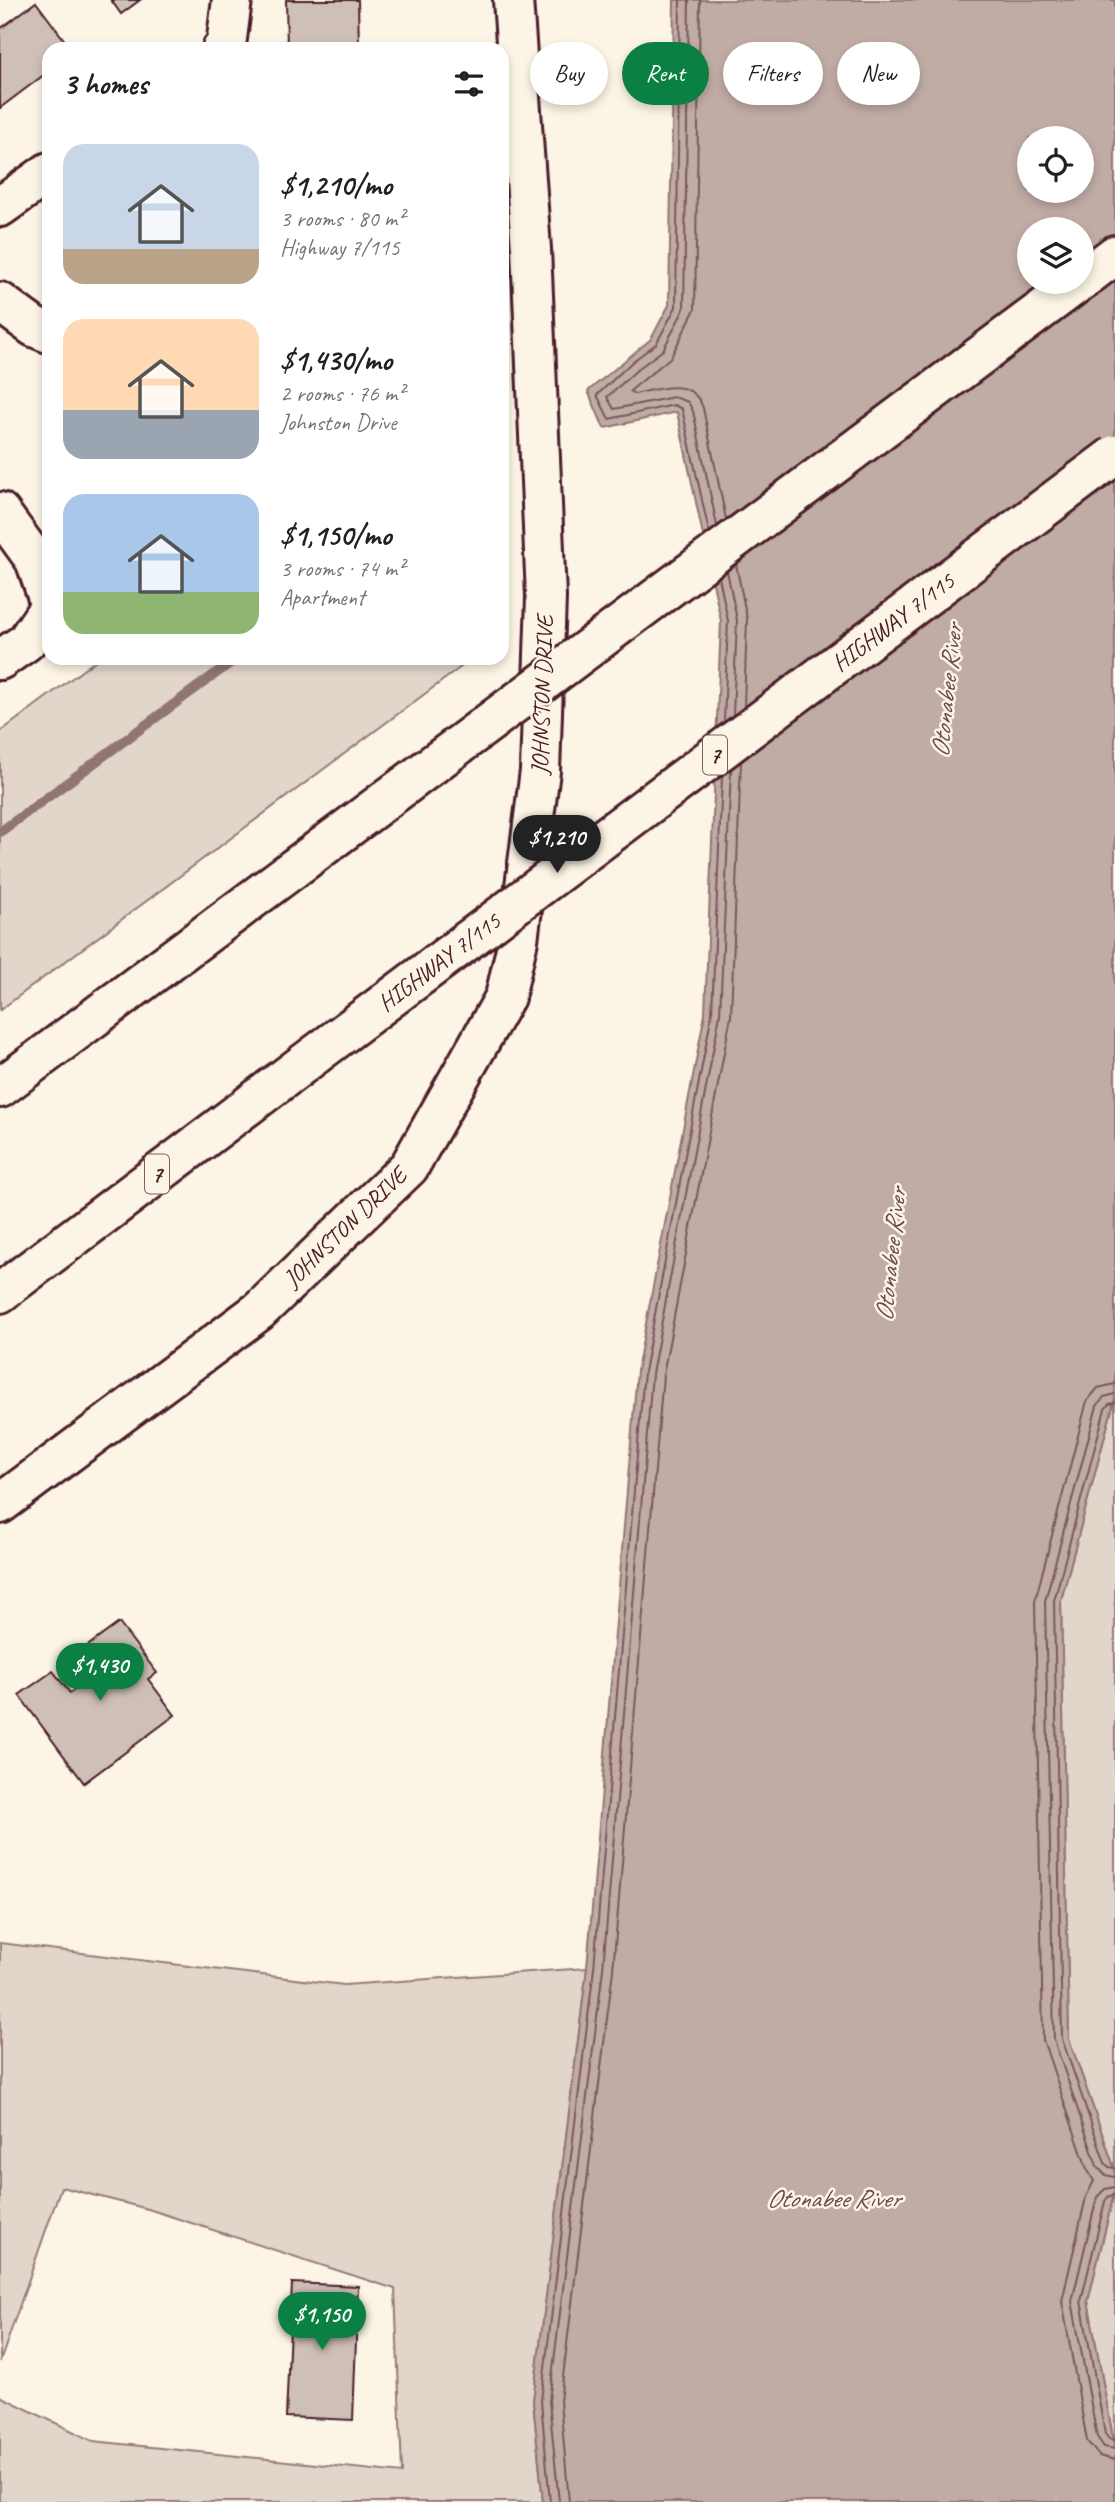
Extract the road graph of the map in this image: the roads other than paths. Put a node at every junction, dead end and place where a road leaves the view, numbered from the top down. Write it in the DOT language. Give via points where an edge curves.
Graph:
graph roads {
  1 [pos="232,0"];
  2 [pos="513,0"];
  3 [pos="226,42"];
  4 [pos="42,177"];
  5 [pos="0,206"];
  6 [pos="1115,255"];
  7 [pos="1094,271"];
  8 [pos="1063,294"];
  9 [pos="0,302"];
  10 [pos="42,331"];
  11 [pos="1115,455"];
  12 [pos="0,512"];
  13 [pos="42,580"];
  14 [pos="42,618"];
  15 [pos="0,660"];
  16 [pos="0,1088"];
  17 [pos="0,1293"];
  18 [pos="0,1504"];
  1 -- 3 [label="main road"];
  2 -- 18 [label="main road, JOHNSTON DRIVE" via="531,249 546,597 540,771 506,997 409,1167 258,1311"];
  4 -- 5 [label="main road"];
  6 -- 7 [label="main road"];
  8 -- 16 [label="main road, bridge"];
  9 -- 10 [label="main road"];
  11 -- 17 [label="main road, HIGHWAY 7/115 / 7, bridge"];
  12 -- 13 [label="main road" via="35,560"];
  14 -- 15 [label="main road" via="26,642"];
}
